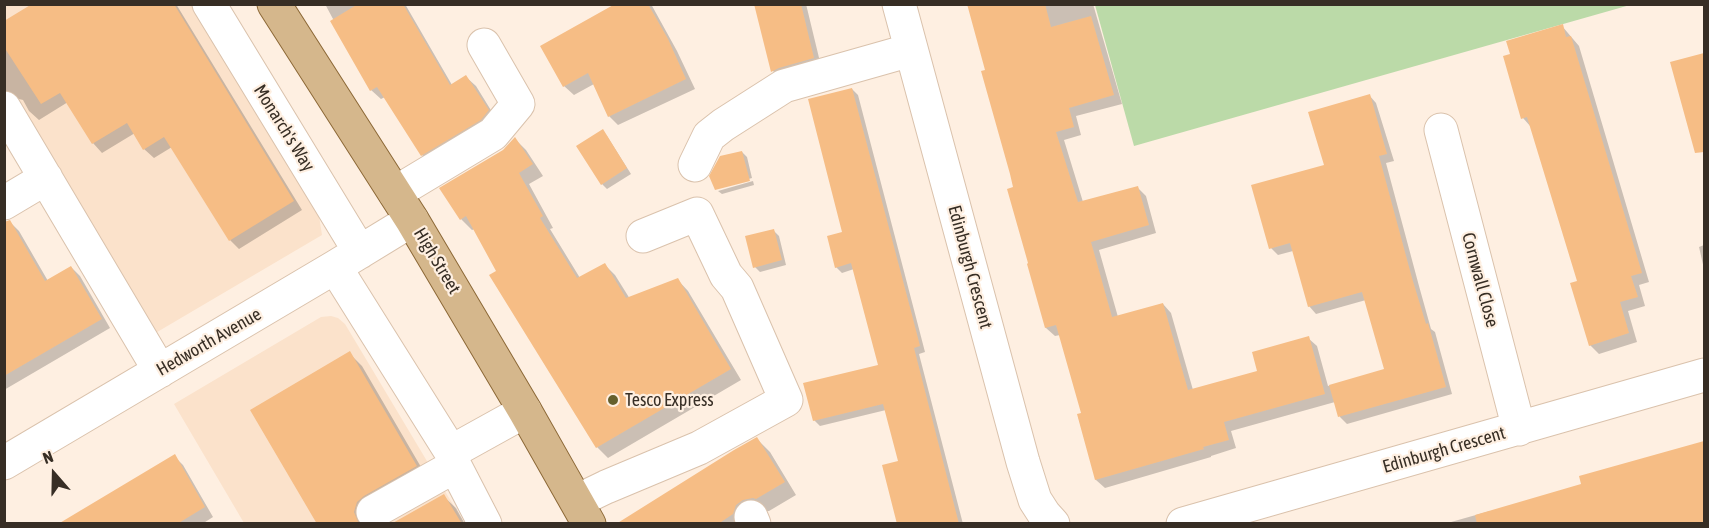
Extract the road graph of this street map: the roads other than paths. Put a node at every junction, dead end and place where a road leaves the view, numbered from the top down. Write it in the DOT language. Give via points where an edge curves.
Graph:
graph roads {
  1 [pos="209,4"];
  2 [pos="274,4"];
  3 [pos="898,4"];
  4 [pos="484,45"];
  5 [pos="911,50"];
  6 [pos="4,108"];
  7 [pos="1441,130"];
  8 [pos="695,165"];
  9 [pos="46,178"];
  10 [pos="4,203"];
  11 [pos="404,207"];
  12 [pos="643,236"];
  13 [pos="347,260"];
  14 [pos="160,371"];
  15 [pos="1704,375"];
  16 [pos="525,411"];
  17 [pos="1519,429"];
  18 [pos="453,459"];
  19 [pos="4,463"];
  20 [pos="373,512"];
  21 [pos="583,512"];
  22 [pos="485,524"];
  23 [pos="1053,524"];
  24 [pos="1183,524"];
  1 -- 13 [label="street, Monarch's Way"];
  2 -- 11 [label="main road, High Street"];
  3 -- 5 [label="street, Edinburgh Crescent"];
  4 -- 11 [label="street, Hedworth Avenue" via="518,104 493,134"];
  5 -- 8 [label="street" via="784,86 709,136"];
  5 -- 23 [label="street, Edinburgh Crescent" via="1023,462 1035,500"];
  6 -- 9 [label="street"];
  7 -- 17 [label="street, Cornwall Close"];
  9 -- 10 [label="street"];
  9 -- 14 [label="street"];
  11 -- 13 [label="street, Hedworth Avenue"];
  11 -- 16 [label="main road, High Street"];
  12 -- 21 [label="street" via="697,214 726,275 737,288 786,400 699,448 606,487"];
  13 -- 14 [label="street, Hedworth Avenue"];
  13 -- 18 [label="street, Monarch's Way"];
  14 -- 19 [label="street, Hedworth Avenue"];
  15 -- 17 [label="street, Edinburgh Crescent"];
  16 -- 18 [label="street"];
  16 -- 21 [label="main road, High Street"];
  17 -- 24 [label="street, Edinburgh Crescent"];
  18 -- 20 [label="street"];
  18 -- 22 [label="street, Monarch's Way"];
}
